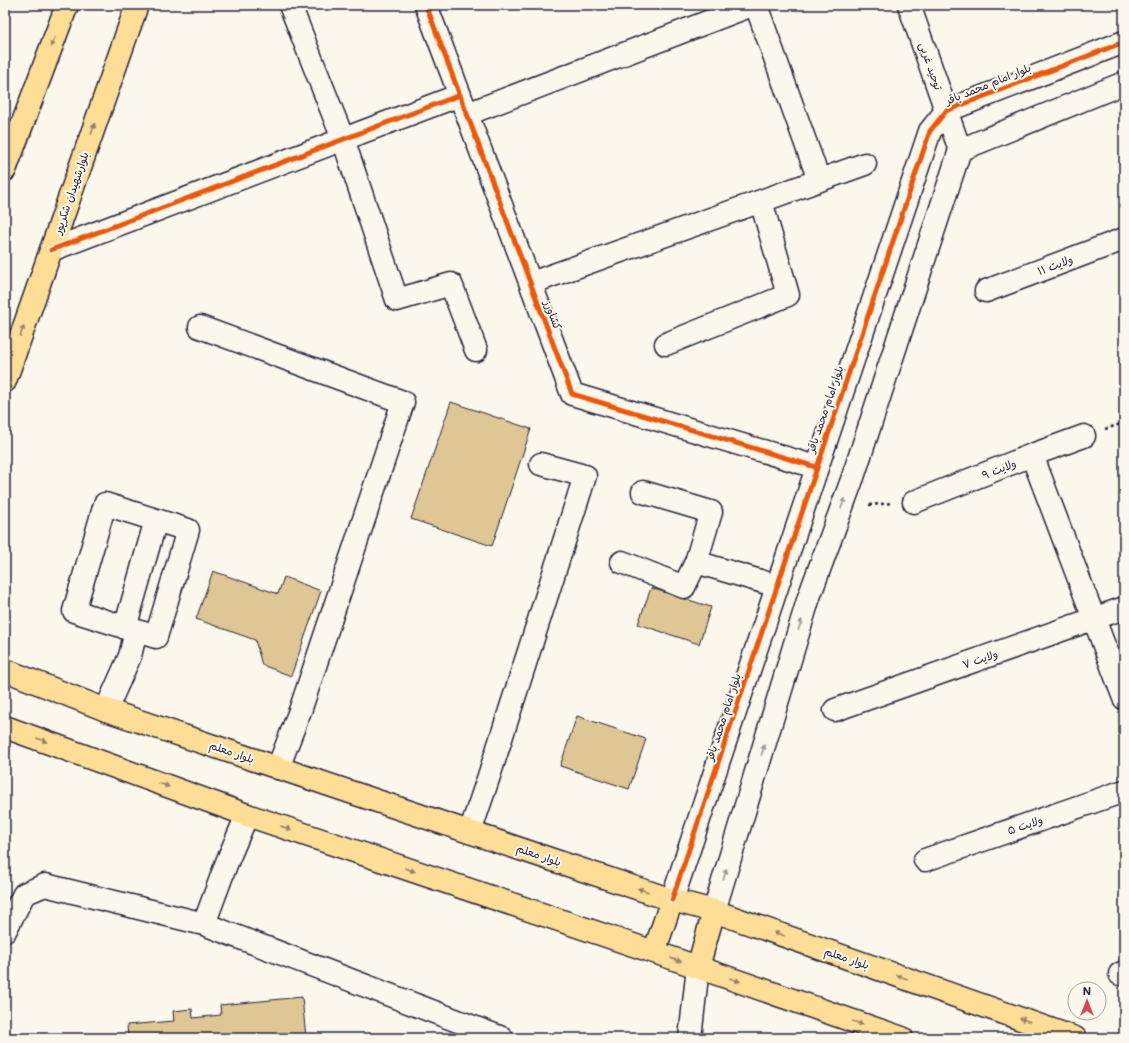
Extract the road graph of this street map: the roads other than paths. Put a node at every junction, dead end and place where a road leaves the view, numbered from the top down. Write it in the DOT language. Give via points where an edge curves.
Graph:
graph roads {
  1 [pos="67,5"];
  2 [pos="137,5"];
  3 [pos="290,5"];
  4 [pos="426,5"];
  5 [pos="752,5"];
  6 [pos="756,5"];
  7 [pos="909,5"];
  8 [pos="1124,42"];
  9 [pos="1124,83"];
  10 [pos="463,104"];
  11 [pos="946,111"];
  12 [pos="343,139"];
  13 [pos="960,150"];
  14 [pos="865,164"];
  15 [pos="6,165"];
  16 [pos="819,180"];
  17 [pos="761,201"];
  18 [pos="1124,239"];
  19 [pos="51,250"];
  20 [pos="531,283"];
  21 [pos="986,290"];
  22 [pos="200,327"];
  23 [pos="666,344"];
  24 [pos="476,350"];
  25 [pos="5,381"];
  26 [pos="1084,436"];
  27 [pos="1032,455"];
  28 [pos="541,464"];
  29 [pos="816,467"];
  30 [pos="643,492"];
  31 [pos="914,502"];
  32 [pos="156,520"];
  33 [pos="622,562"];
  34 [pos="696,562"];
  35 [pos="777,586"];
  36 [pos="1124,608"];
  37 [pos="1094,618"];
  38 [pos="131,630"];
  39 [pos="5,670"];
  40 [pos="1124,698"];
  41 [pos="106,710"];
  42 [pos="835,710"];
  43 [pos="5,727"];
  44 [pos="278,768"];
  45 [pos="1124,791"];
  46 [pos="247,815"];
  47 [pos="470,832"];
  48 [pos="925,860"];
  49 [pos="672,900"];
  50 [pos="714,911"];
  51 [pos="204,924"];
  52 [pos="5,931"];
  53 [pos="654,952"];
  54 [pos="698,967"];
  55 [pos="502,1038"];
  56 [pos="690,1038"];
  57 [pos="902,1038"];
  58 [pos="1075,1038"];
  1 -- 15 [label="main road, one-way"];
  19 -- 2 [label="main road, بلوارشهیدان شکرپور, one-way"];
  3 -- 12 [label="street"];
  4 -- 10 [label="street, کشاورز"];
  5 -- 10 [label="street"];
  6 -- 16 [label="street"];
  7 -- 11 [label="street, توحید غربی"];
  8 -- 11 [label="street, بلوار امام محمد باقر"];
  9 -- 13 [label="street"];
  10 -- 12 [label="street"];
  10 -- 20 [label="street, کشاورز"];
  11 -- 13 [label="street, توحید غربی"];
  11 -- 29 [label="street, بلوار امام محمد باقر" via="930,131"];
  12 -- 19 [label="street"];
  12 -- 24 [label="street" via="397,300 451,284"];
  50 -- 13 [label="street, one-way" via="809,597 842,506"];
  14 -- 16 [label="street"];
  16 -- 17 [label="street"];
  17 -- 20 [label="street"];
  17 -- 23 [label="street" via="788,295"];
  18 -- 21 [label="street, ولایت ۱۱"];
  25 -- 19 [label="main road, بلوارشهیدان شکرپور, one-way"];
  20 -- 29 [label="street, کشاورز" via="572,394"];
  22 -- 44 [label="street" via="403,402 301,708"];
  26 -- 27 [label="street, ولایت ۹"];
  27 -- 31 [label="street, ولایت ۹"];
  27 -- 37 [label="street"];
  28 -- 47 [label="street" via="584,476"];
  29 -- 35 [label="street, بلوار امام محمد باقر"];
  30 -- 34 [label="street" via="711,512"];
  32 -- 38 [label="street"];
  32 -- 38 [label="street" via="188,530 156,637"];
  32 -- 38 [label="street" via="105,504 74,611"];
  33 -- 34 [label="street" via="684,587"];
  34 -- 35 [label="street"];
  35 -- 49 [label="street, بلوار امام محمد باقر"];
  36 -- 37 [label="street, ولایت ۷"];
  37 -- 40 [label="street"];
  37 -- 42 [label="street, ولایت ۷"];
  38 -- 41 [label="street" via="130,656"];
  39 -- 41 [label="main road, بلوار معلم"];
  41 -- 44 [label="main road, بلوار معلم"];
  43 -- 46 [label="main road, one-way"];
  44 -- 47 [label="main road, بلوار معلم"];
  45 -- 48 [label="street, ولایت ۵"];
  46 -- 51 [label="street"];
  46 -- 53 [label="main road, one-way"];
  49 -- 47 [label="main road, بلوار معلم, one-way"];
  49 -- 50 [label="main road, بلوار معلم"];
  49 -- 53 [label="main road"];
  50 -- 54 [label="main road"];
  58 -- 50 [label="main road, بلوار معلم, one-way"];
  51 -- 52 [label="street" via="45,885 24,894"];
  51 -- 55 [label="street"];
  53 -- 54 [label="main road, one-way"];
  54 -- 56 [label="street"];
  54 -- 57 [label="main road, one-way"];
}
